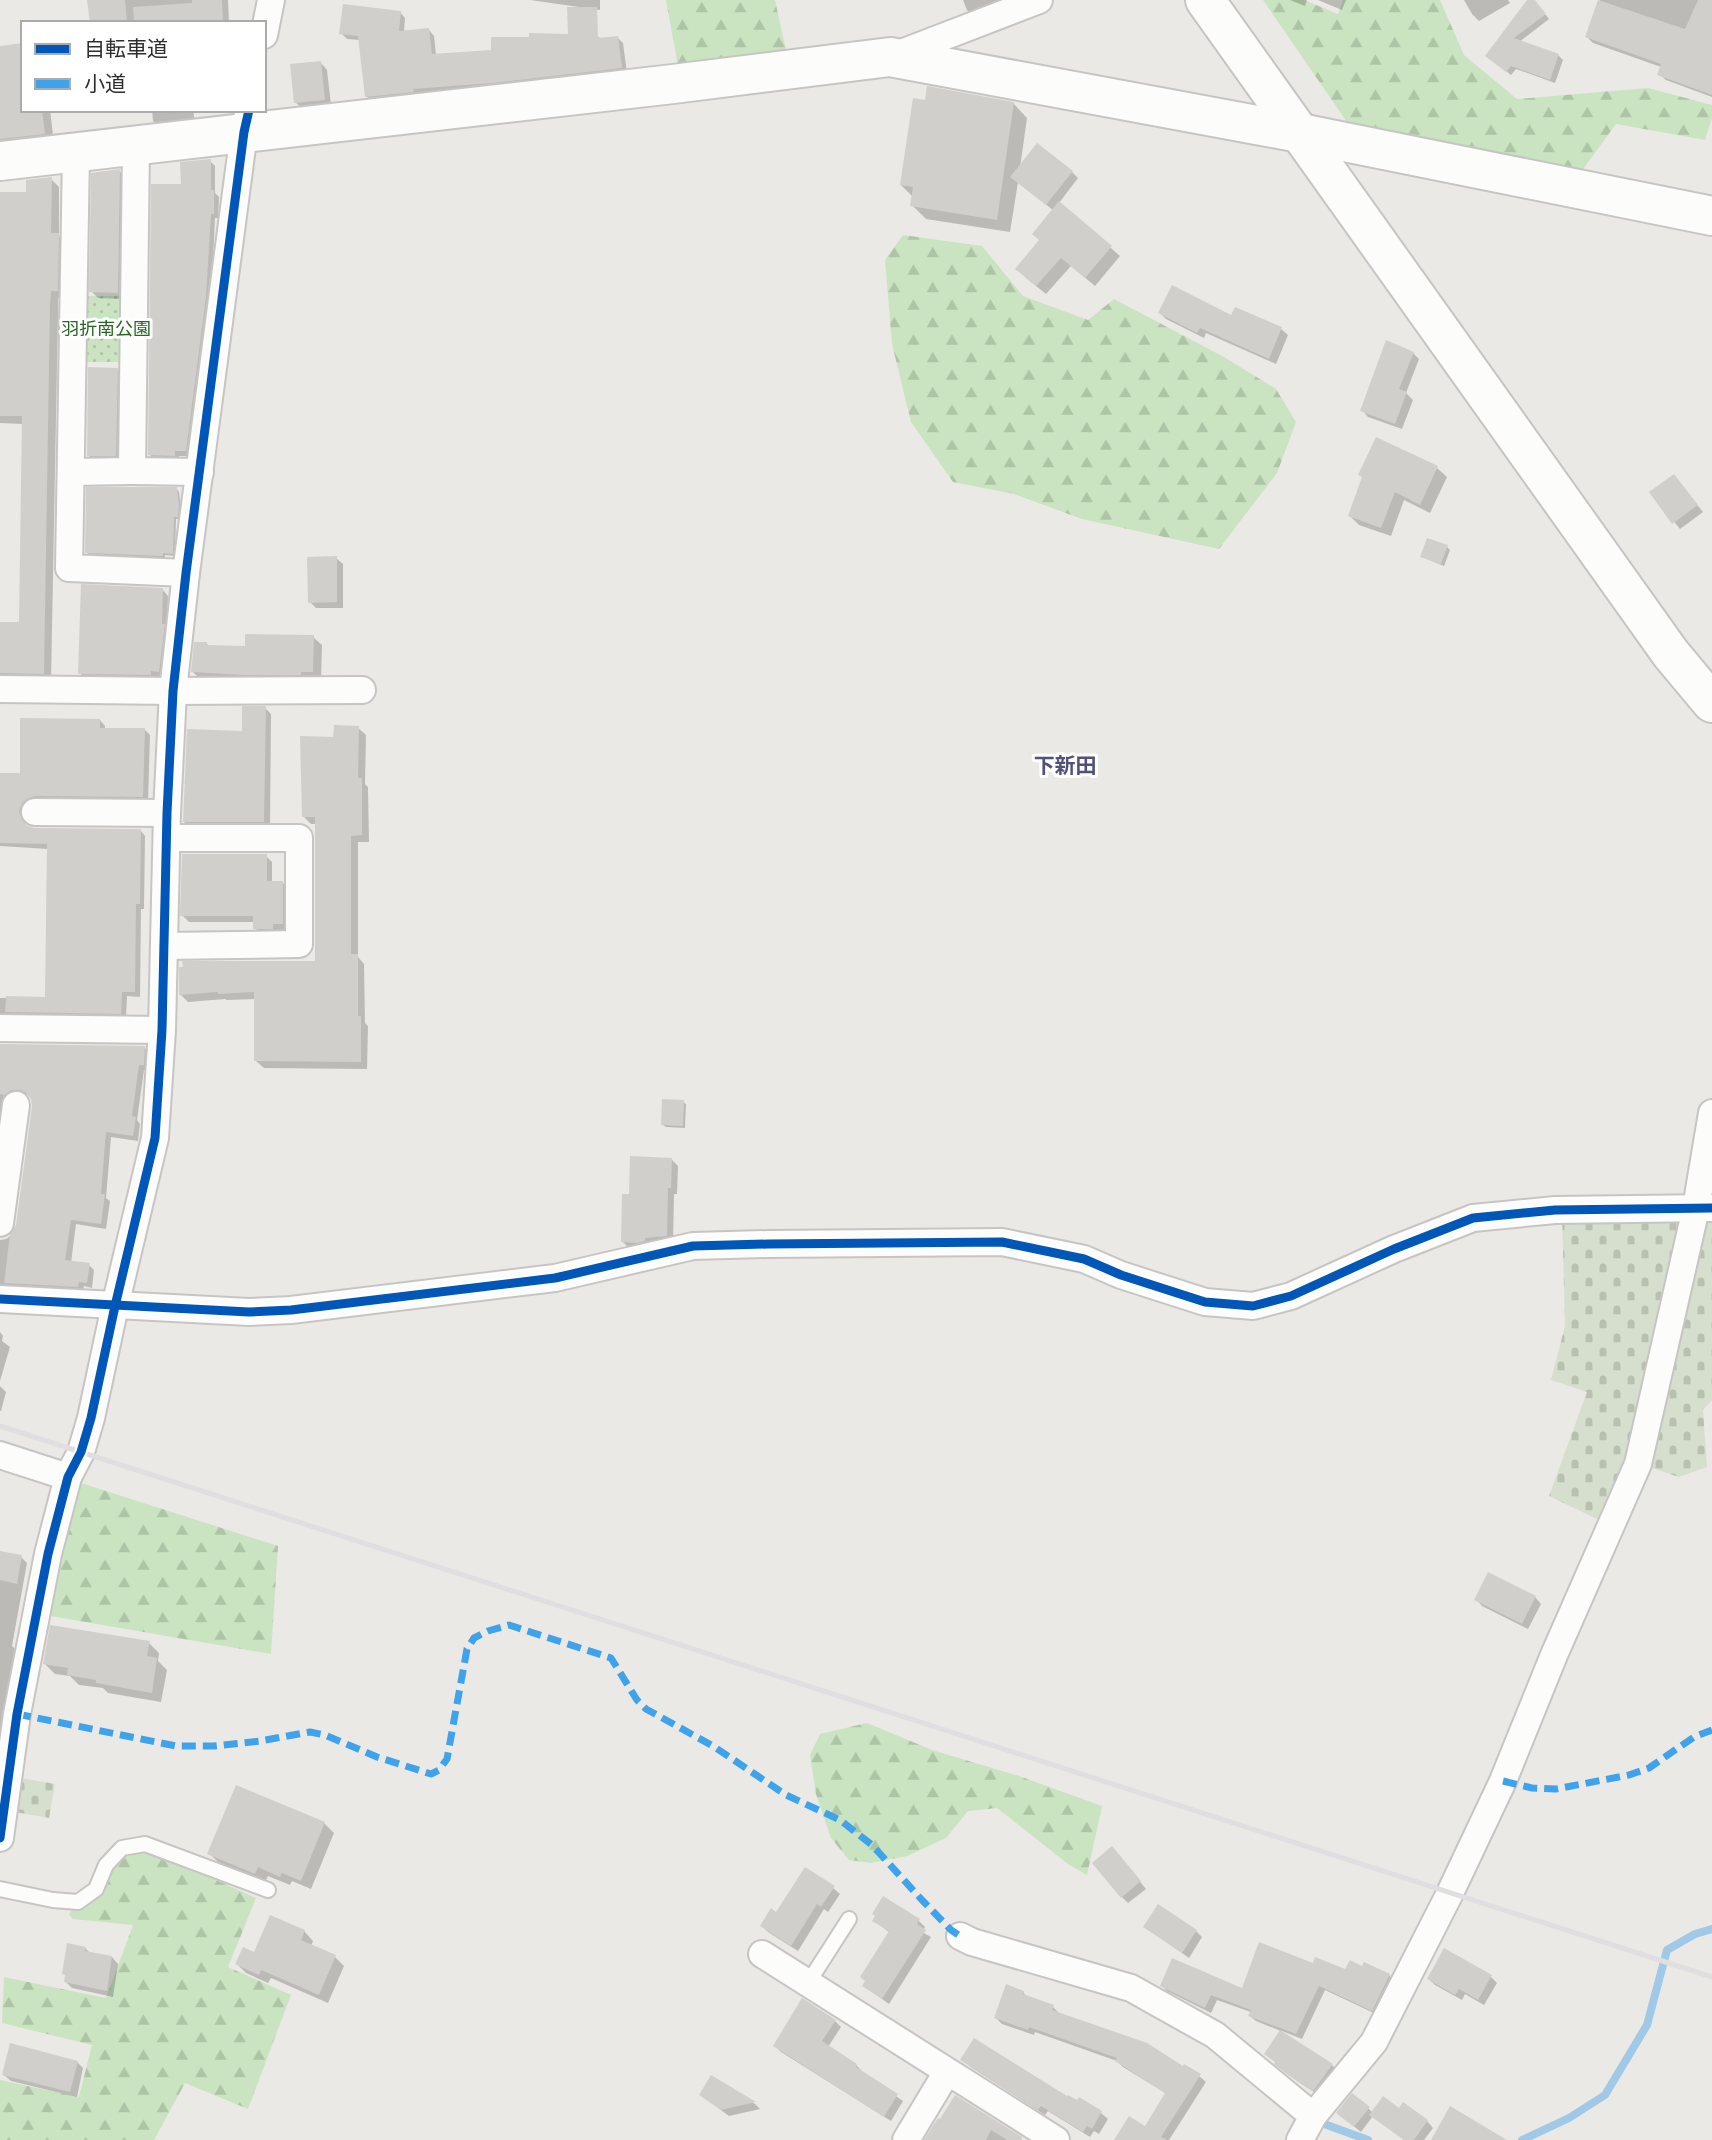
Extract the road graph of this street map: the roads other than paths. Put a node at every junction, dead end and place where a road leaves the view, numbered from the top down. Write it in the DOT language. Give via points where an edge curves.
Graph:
graph roads {
  1 [pos="271,0"];
  2 [pos="1039,0"];
  3 [pos="1205,0"];
  4 [pos="266,25"];
  5 [pos="890,57"];
  6 [pos="246,121"];
  7 [pos="1300,133"];
  8 [pos="136,145"];
  9 [pos="76,153"];
  10 [pos="0,161"];
  11 [pos="1710,208"];
  12 [pos="132,471"];
  13 [pos="71,472"];
  14 [pos="200,472"];
  15 [pos="186,573"];
  16 [pos="0,690"];
  17 [pos="362,690"];
  18 [pos="173,691"];
  19 [pos="1712,703"];
  20 [pos="35,812"];
  21 [pos="167,825"];
  22 [pos="164,946"];
  23 [pos="0,1028"];
  24 [pos="162,1030"];
  25 [pos="16,1105"];
  26 [pos="1712,1113"];
  27 [pos="1704,1208"];
  28 [pos="0,1223"];
  29 [pos="0,1298"];
  30 [pos="114,1306"];
  31 [pos="0,1455"];
  32 [pos="68,1477"];
  33 [pos="0,1838"];
  34 [pos="0,1889"];
  35 [pos="268,1891"];
  36 [pos="849,1919"];
  37 [pos="960,1936"];
  38 [pos="762,1954"];
  39 [pos="808,1983"];
  40 [pos="947,2072"];
  41 [pos="1313,2116"];
  42 [pos="906,2140"];
  43 [pos="1056,2140"];
  44 [pos="1300,2140"];
  1 -- 4 [label="street"];
  2 -- 5 [label="street"];
  3 -- 7 [label="street"];
  5 -- 6 [label="street" via="685,83"];
  5 -- 7 [label="street"];
  6 -- 8 [label="street"];
  6 -- 14 [label="street"];
  7 -- 11 [label="street"];
  7 -- 19 [label="street" via="1671,654"];
  8 -- 9 [label="street"];
  8 -- 12 [label="street"];
  9 -- 10 [label="street"];
  9 -- 13 [label="street"];
  12 -- 13 [label="street"];
  12 -- 14 [label="street"];
  13 -- 15 [label="street" via="69,568"];
  14 -- 15 [label="street"];
  15 -- 18 [label="street"];
  16 -- 18 [label="street"];
  17 -- 18 [label="street"];
  18 -- 21 [label="street"];
  20 -- 21 [label="street"];
  21 -- 22 [label="street"];
  21 -- 22 [label="street" via="299,838 299,944"];
  22 -- 24 [label="street"];
  23 -- 24 [label="street"];
  24 -- 30 [label="street" via="155,1139"];
  25 -- 28 [label="street"];
  26 -- 27 [label="street"];
  27 -- 30 [label="street" via="1555,1210 1473,1218 1394,1248 1291,1296 1253,1306 1205,1302 1084,1259 1002,1242 693,1246 555,1278 291,1310"];
  27 -- 41 [label="street" via="1638,1464 1503,1781 1374,2042"];
  29 -- 30 [label="street"];
  30 -- 32 [label="street" via="91,1418"];
  31 -- 32 [label="street"];
  32 -- 33 [label="street" via="17,1714"];
  34 -- 35 [label="lane" via="78,1902 96,1889 106,1865 122,1847 145,1844"];
  36 -- 39 [label="lane"];
  37 -- 41 [label="street" via="1131,1988 1215,2035"];
  38 -- 39 [label="street"];
  39 -- 40 [label="street"];
  40 -- 42 [label="street"];
  40 -- 43 [label="street"];
  41 -- 44 [label="street"];
}
